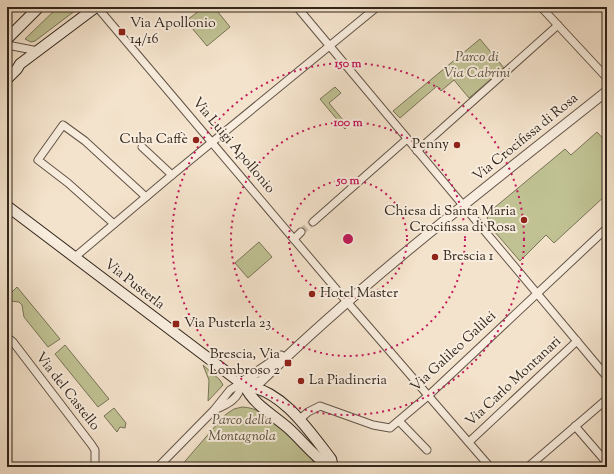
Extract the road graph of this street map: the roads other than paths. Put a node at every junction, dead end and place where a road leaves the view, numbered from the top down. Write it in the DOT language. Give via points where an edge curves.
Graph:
graph roads {
  1 [pos="39,7"];
  2 [pos="97,7"];
  3 [pos="297,7"];
  4 [pos="377,7"];
  5 [pos="541,7"];
  6 [pos="558,25"];
  7 [pos="7,39"];
  8 [pos="7,45"];
  9 [pos="329,46"];
  10 [pos="38,50"];
  11 [pos="607,78"];
  12 [pos="7,79"];
  13 [pos="607,91"];
  14 [pos="407,140"];
  15 [pos="213,142"];
  16 [pos="142,147"];
  17 [pos="417,151"];
  18 [pos="172,174"];
  19 [pos="146,197"];
  20 [pos="7,206"];
  21 [pos="463,206"];
  22 [pos="313,222"];
  23 [pos="114,224"];
  24 [pos="607,228"];
  25 [pos="302,232"];
  26 [pos="294,239"];
  27 [pos="75,257"];
  28 [pos="537,292"];
  29 [pos="347,302"];
  30 [pos="7,337"];
  31 [pos="577,341"];
  32 [pos="607,377"];
  33 [pos="245,388"];
  34 [pos="429,395"];
  35 [pos="236,397"];
  36 [pos="607,399"];
  37 [pos="214,410"];
  38 [pos="300,419"];
  39 [pos="399,421"];
  40 [pos="575,426"];
  41 [pos="469,442"];
  42 [pos="427,450"];
  43 [pos="607,462"];
  44 [pos="95,467"];
  45 [pos="158,467"];
  46 [pos="332,467"];
  47 [pos="490,467"];
  48 [pos="528,467"];
  1 -- 7 [label="main road"];
  2 -- 10 [label="main road"];
  2 -- 15 [label="street, Via Luigi Apollonio"];
  3 -- 9 [label="street"];
  4 -- 9 [label="street"];
  5 -- 6 [label="street"];
  6 -- 11 [label="street"];
  6 -- 17 [label="street"];
  8 -- 10 [label="street"];
  9 -- 14 [label="street"];
  9 -- 15 [label="street"];
  10 -- 12 [label="main road" via="20,64"];
  13 -- 21 [label="street, Via Crocifissa di Rosa"];
  14 -- 17 [label="street"];
  14 -- 22 [label="street"];
  15 -- 18 [label="street"];
  15 -- 26 [label="street, Via Luigi Apollonio"];
  16 -- 18 [label="street"];
  17 -- 21 [label="street"];
  18 -- 19 [label="street"];
  19 -- 23 [label="street"];
  19 -- 23 [label="street" via="85,141 63,125 38,160"];
  20 -- 27 [label="main road, Via Pusterla"];
  21 -- 28 [label="street"];
  21 -- 29 [label="street, Via Crocifissa di Rosa"];
  23 -- 27 [label="street"];
  24 -- 28 [label="street, Via Galileo Galilei"];
  25 -- 26 [label="street"];
  26 -- 29 [label="street, Via Luigi Apollonio"];
  27 -- 33 [label="main road, Via Pusterla"];
  28 -- 31 [label="street"];
  28 -- 34 [label="street, Via Galileo Galilei"];
  29 -- 33 [label="street, Via Crocifissa di Rosa"];
  29 -- 34 [label="street, Via Luigi Apollonio"];
  30 -- 44 [label="street, Via del Castello" via="91,444 95,450"];
  31 -- 32 [label="street"];
  31 -- 41 [label="street, Via Carlo Montanari"];
  33 -- 35 [label="street"];
  33 -- 35 [label="street" via="243,394"];
  33 -- 37 [label="street" via="230,390"];
  33 -- 38 [label="main road, Via Pusterla" via="255,387 265,391"];
  33 -- 46 [label="main road, Via Pusterla" via="315,457"];
  34 -- 39 [label="street, Via Galileo Galilei"];
  34 -- 41 [label="street, Via Luigi Apollonio"];
  35 -- 37 [label="street"];
  36 -- 40 [label="street"];
  37 -- 45 [label="street"];
  38 -- 39 [label="street, Via Galileo Galilei" via="320,406 373,425 390,428"];
  38 -- 46 [label="main road, Via Pusterla" via="331,459"];
  39 -- 42 [label="street"];
  40 -- 43 [label="street"];
  40 -- 48 [label="street"];
  41 -- 47 [label="street, Via Luigi Apollonio"];
}
